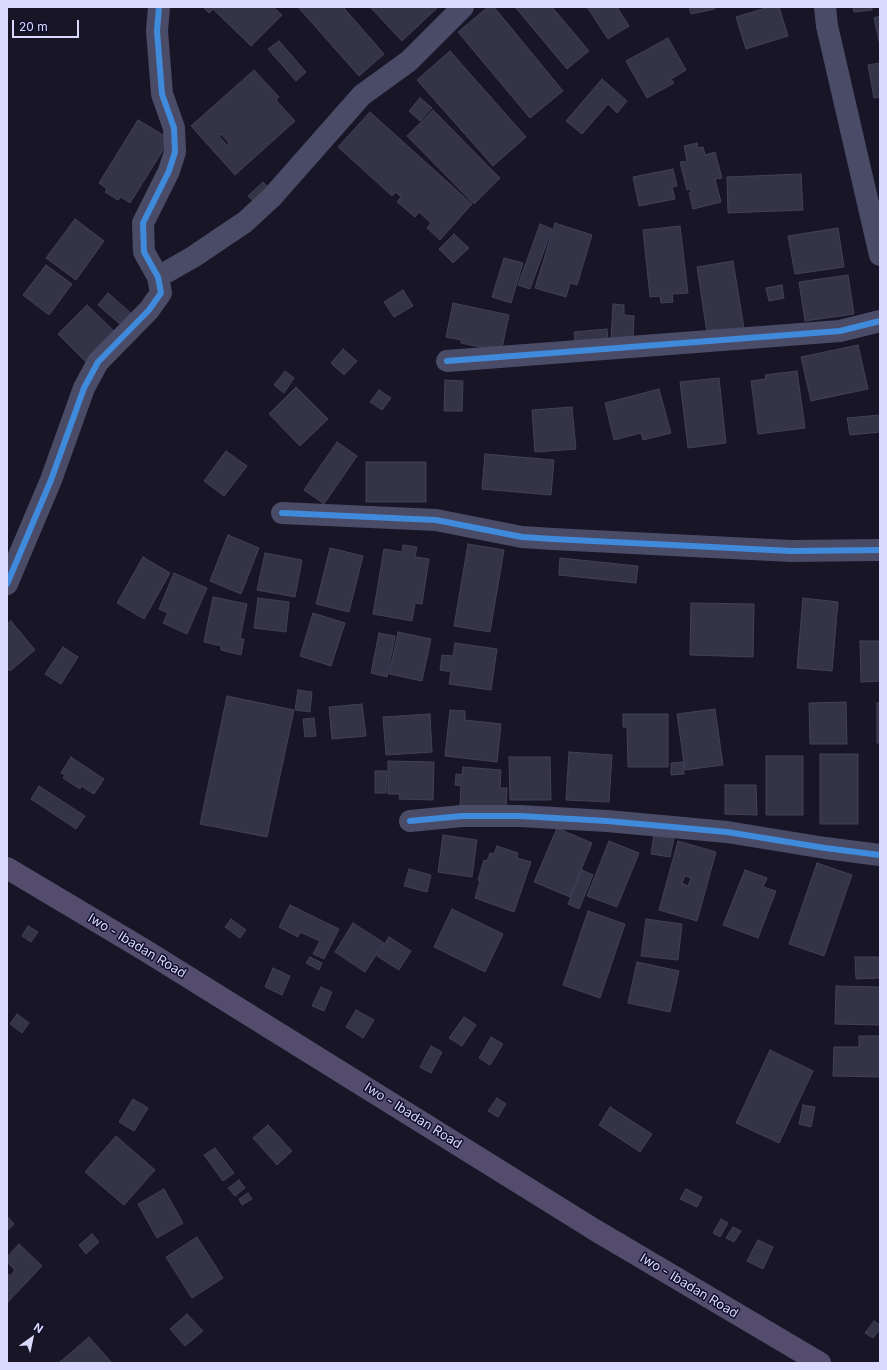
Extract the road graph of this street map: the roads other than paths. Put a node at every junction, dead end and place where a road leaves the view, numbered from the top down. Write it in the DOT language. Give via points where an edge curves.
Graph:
graph roads {
  1 [pos="159,7"];
  2 [pos="463,7"];
  3 [pos="824,7"];
  4 [pos="880,255"];
  5 [pos="158,277"];
  6 [pos="880,321"];
  7 [pos="446,361"];
  8 [pos="282,513"];
  9 [pos="880,550"];
  10 [pos="7,584"];
  11 [pos="410,821"];
  12 [pos="880,854"];
  13 [pos="7,868"];
  14 [pos="820,1363"];
  1 -- 5 [label="street" via="157,31 162,94 174,128 175,152 169,171 143,223 144,252"];
  2 -- 5 [label="street" via="409,61 362,95 272,197 245,222"];
  3 -- 4 [label="street"];
  5 -- 10 [label="street" via="161,293 149,310 98,362 84,388 51,480"];
  6 -- 7 [label="street" via="840,331"];
  8 -- 9 [label="street" via="436,520 522,537 553,539 784,551"];
  11 -- 12 [label="street" via="462,816 520,816 607,821 727,832"];
  13 -- 14 [label="main road, Iwo - Ibadan Road" via="204,986 595,1230"];
}
